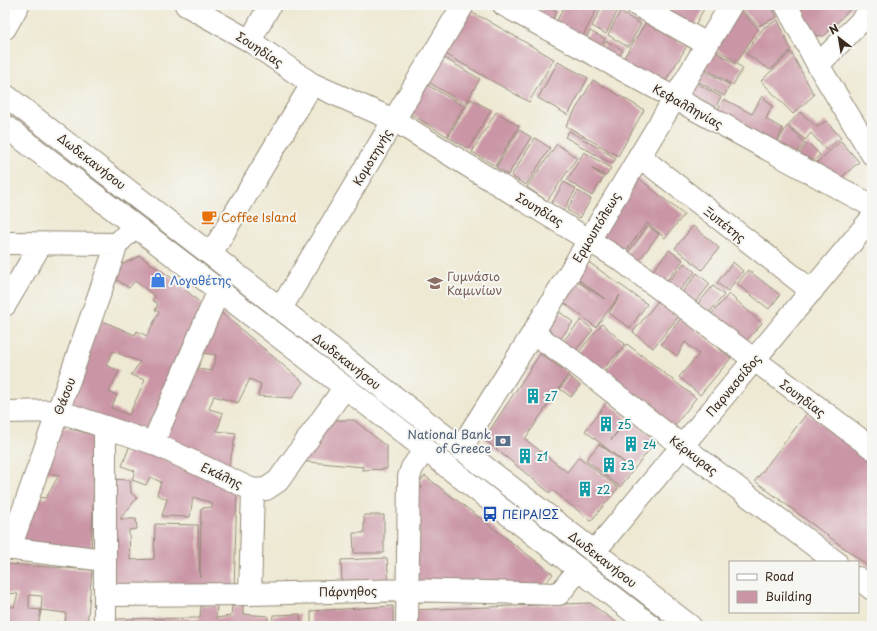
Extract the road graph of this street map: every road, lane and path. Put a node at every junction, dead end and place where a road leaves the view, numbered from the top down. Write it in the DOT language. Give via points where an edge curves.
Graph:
graph roads {
  1 [pos="18,5"];
  2 [pos="186,5"];
  3 [pos="270,5"];
  4 [pos="463,5"];
  5 [pos="504,5"];
  6 [pos="637,5"];
  7 [pos="731,5"];
  8 [pos="786,5"];
  9 [pos="872,10"];
  10 [pos="5,28"];
  11 [pos="250,41"];
  12 [pos="707,44"];
  13 [pos="818,65"];
  14 [pos="312,84"];
  15 [pos="5,95"];
  16 [pos="675,98"];
  17 [pos="394,120"];
  18 [pos="5,126"];
  19 [pos="872,154"];
  20 [pos="639,156"];
  21 [pos="872,206"];
  22 [pos="872,218"];
  23 [pos="135,226"];
  24 [pos="589,239"];
  25 [pos="5,243"];
  26 [pos="41,244"];
  27 [pos="117,244"];
  28 [pos="211,254"];
  29 [pos="219,290"];
  30 [pos="812,291"];
  31 [pos="5,305"];
  32 [pos="280,308"];
  33 [pos="533,333"];
  34 [pos="754,361"];
  35 [pos="344,387"];
  36 [pos="58,411"];
  37 [pos="5,412"];
  38 [pos="105,428"];
  39 [pos="153,443"];
  40 [pos="682,446"];
  41 [pos="872,448"];
  42 [pos="425,449"];
  43 [pos="462,450"];
  44 [pos="253,490"];
  45 [pos="8,548"];
  46 [pos="594,552"];
  47 [pos="105,560"];
  48 [pos="835,561"];
  49 [pos="579,569"];
  50 [pos="859,579"];
  51 [pos="872,589"];
  52 [pos="407,590"];
  53 [pos="250,594"];
  54 [pos="105,595"];
  55 [pos="105,626"];
  56 [pos="407,626"];
  57 [pos="651,626"];
  58 [pos="690,626"];
  1 -- 10 [label="street"];
  2 -- 11 [label="street, Σουηδίας"];
  3 -- 11 [label="street"];
  4 -- 17 [label="street, Κομοτηνής"];
  5 -- 16 [label="street, Κεφαλληνίας"];
  6 -- 12 [label="street"];
  7 -- 12 [label="street, Ερμουπόλεως"];
  8 -- 13 [label="street"];
  9 -- 13 [label="street"];
  11 -- 14 [label="street, Σουηδίας"];
  12 -- 16 [label="street, Ερμουπόλεως"];
  13 -- 19 [label="street"];
  14 -- 17 [label="street, Σουηδίας"];
  14 -- 28 [label="street"];
  15 -- 28 [label="street, Δωδεκανήσου"];
  16 -- 20 [label="street, Ερμουπόλεως"];
  16 -- 21 [label="street, Κεφαλληνίας"];
  17 -- 24 [label="street, Σουηδίας"];
  17 -- 32 [label="street, Κομοτηνής"];
  18 -- 23 [label="street, Δωδεκανήσου"];
  20 -- 24 [label="street, Ερμουπόλεως"];
  20 -- 30 [label="street, Ξυπέτης"];
  22 -- 30 [label="street, Παρνασσίδος"];
  23 -- 27 [label="street"];
  23 -- 29 [label="street, Δωδεκανήσου"];
  24 -- 33 [label="street, Ερμουπόλεως"];
  24 -- 34 [label="street, Σουηδίας" via="621,260"];
  25 -- 26 [label="street"];
  26 -- 27 [label="street"];
  26 -- 31 [label="street"];
  27 -- 36 [label="street, Θάσου" via="69,386"];
  28 -- 32 [label="street, Δωδεκανήσου"];
  29 -- 35 [label="street, Δωδεκανήσου"];
  29 -- 39 [label="street"];
  30 -- 34 [label="street, Παρνασσίδος"];
  32 -- 43 [label="street, Δωδεκανήσου"];
  33 -- 40 [label="street, Κέρκυρας" via="596,378"];
  33 -- 43 [label="street, Ερμουπόλεως"];
  34 -- 40 [label="street, Παρνασσίδος"];
  34 -- 41 [label="street, Σουηδίας"];
  35 -- 42 [label="street, Δωδεκανήσου"];
  35 -- 44 [label="street, Εκάλης" via="278,481 266,489"];
  36 -- 37 [label="street"];
  36 -- 38 [label="street, Εκάλης"];
  36 -- 45 [label="street, Θάσου"];
  38 -- 39 [label="street, Εκάλης"];
  38 -- 47 [label="street"];
  39 -- 44 [label="street, Εκάλης"];
  40 -- 46 [label="street, Παρνασσίδος"];
  40 -- 48 [label="street, Κέρκυρας"];
  42 -- 49 [label="street, Δωδεκανήσου"];
  42 -- 52 [label="street" via="409,477"];
  43 -- 46 [label="street, Δωδεκανήσου"];
  44 -- 53 [label="street"];
  45 -- 47 [label="street"];
  46 -- 58 [label="street, Δωδεκανήσου"];
  47 -- 54 [label="street"];
  49 -- 52 [label="street, Πάρνηθος" via="559,594"];
  49 -- 57 [label="street, Δωδεκανήσου"];
  50 -- 51 [label="street"];
  52 -- 53 [label="street, Πάρνηθος"];
  52 -- 56 [label="street"];
  53 -- 54 [label="street, Πάρνηθος"];
  54 -- 55 [label="street"];
}
